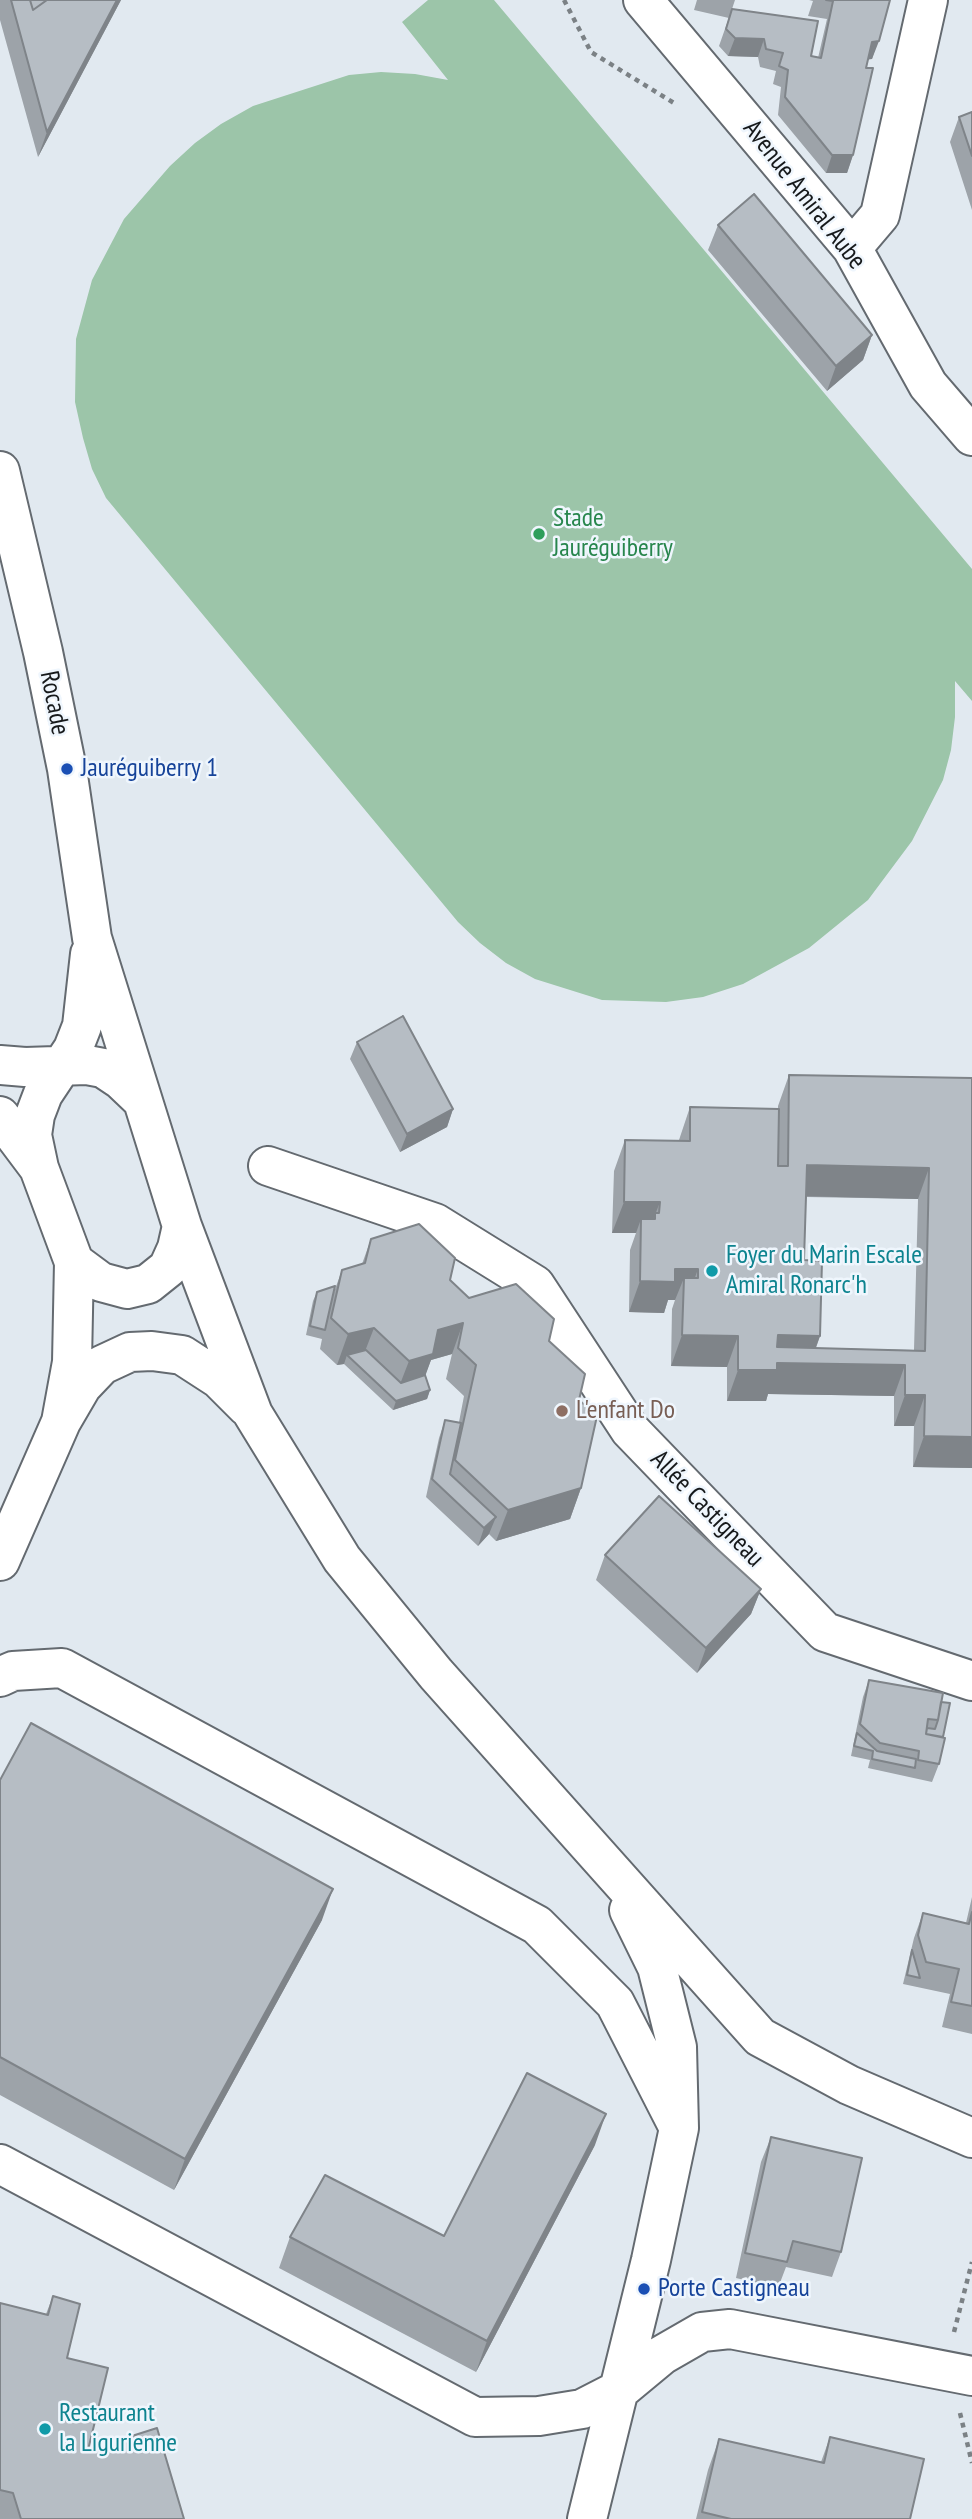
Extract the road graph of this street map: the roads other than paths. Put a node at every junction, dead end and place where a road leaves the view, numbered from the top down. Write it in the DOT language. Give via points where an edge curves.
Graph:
graph roads {
  1 [pos="643,0"];
  2 [pos="928,0"];
  3 [pos="852,248"];
  4 [pos="972,436"];
  5 [pos="0,471"];
  6 [pos="92,937"];
  7 [pos="0,1065"];
  8 [pos="63,1066"];
  9 [pos="142,1100"];
  10 [pos="0,1116"];
  11 [pos="268,1166"];
  12 [pos="39,1168"];
  13 [pos="182,1226"];
  14 [pos="74,1262"];
  15 [pos="253,1414"];
  16 [pos="61,1422"];
  17 [pos="0,1561"];
  18 [pos="0,1677"];
  19 [pos="972,1681"];
  20 [pos="606,1865"];
  21 [pos="679,2128"];
  22 [pos="972,2138"];
  23 [pos="0,2164"];
  24 [pos="948,2370"];
  25 [pos="621,2389"];
  26 [pos="587,2519"];
  1 -- 3 [label="street, Avenue Amiral Aube"];
  2 -- 3 [label="street" via="880,215"];
  3 -- 4 [label="street, Avenue Amiral Aube" via="928,385"];
  5 -- 6 [label="street, Rocade" via="67,769"];
  6 -- 8 [label="street" via="82,1026"];
  6 -- 9 [label="street"];
  7 -- 8 [label="street"];
  8 -- 9 [label="street" via="103,1068"];
  8 -- 12 [label="street" via="35,1115 32,1135"];
  9 -- 13 [label="street"];
  10 -- 12 [label="street"];
  11 -- 19 [label="street, Allée Castigneau" via="435,1223 535,1285 630,1430 825,1632"];
  12 -- 14 [label="street"];
  13 -- 14 [label="street" via="167,1268 148,1284 127,1289 102,1282"];
  13 -- 15 [label="street"];
  14 -- 16 [label="street" via="72,1362"];
  15 -- 16 [label="street" via="219,1379 182,1355 152,1351 130,1352 102,1365 82,1386"];
  15 -- 20 [label="street" via="342,1559 436,1674"];
  16 -- 17 [label="street"];
  18 -- 21 [label="street" via="13,1671 62,1668 537,1925 615,2003"];
  20 -- 21 [label="street" via="657,1967 677,2047"];
  20 -- 22 [label="street" via="760,2037 849,2085"];
  21 -- 25 [label="street"];
  23 -- 25 [label="street" via="475,2417 539,2416 582,2409"];
  24 -- 25 [label="street" via="730,2329 702,2332 662,2355"];
  25 -- 26 [label="street"];
}
